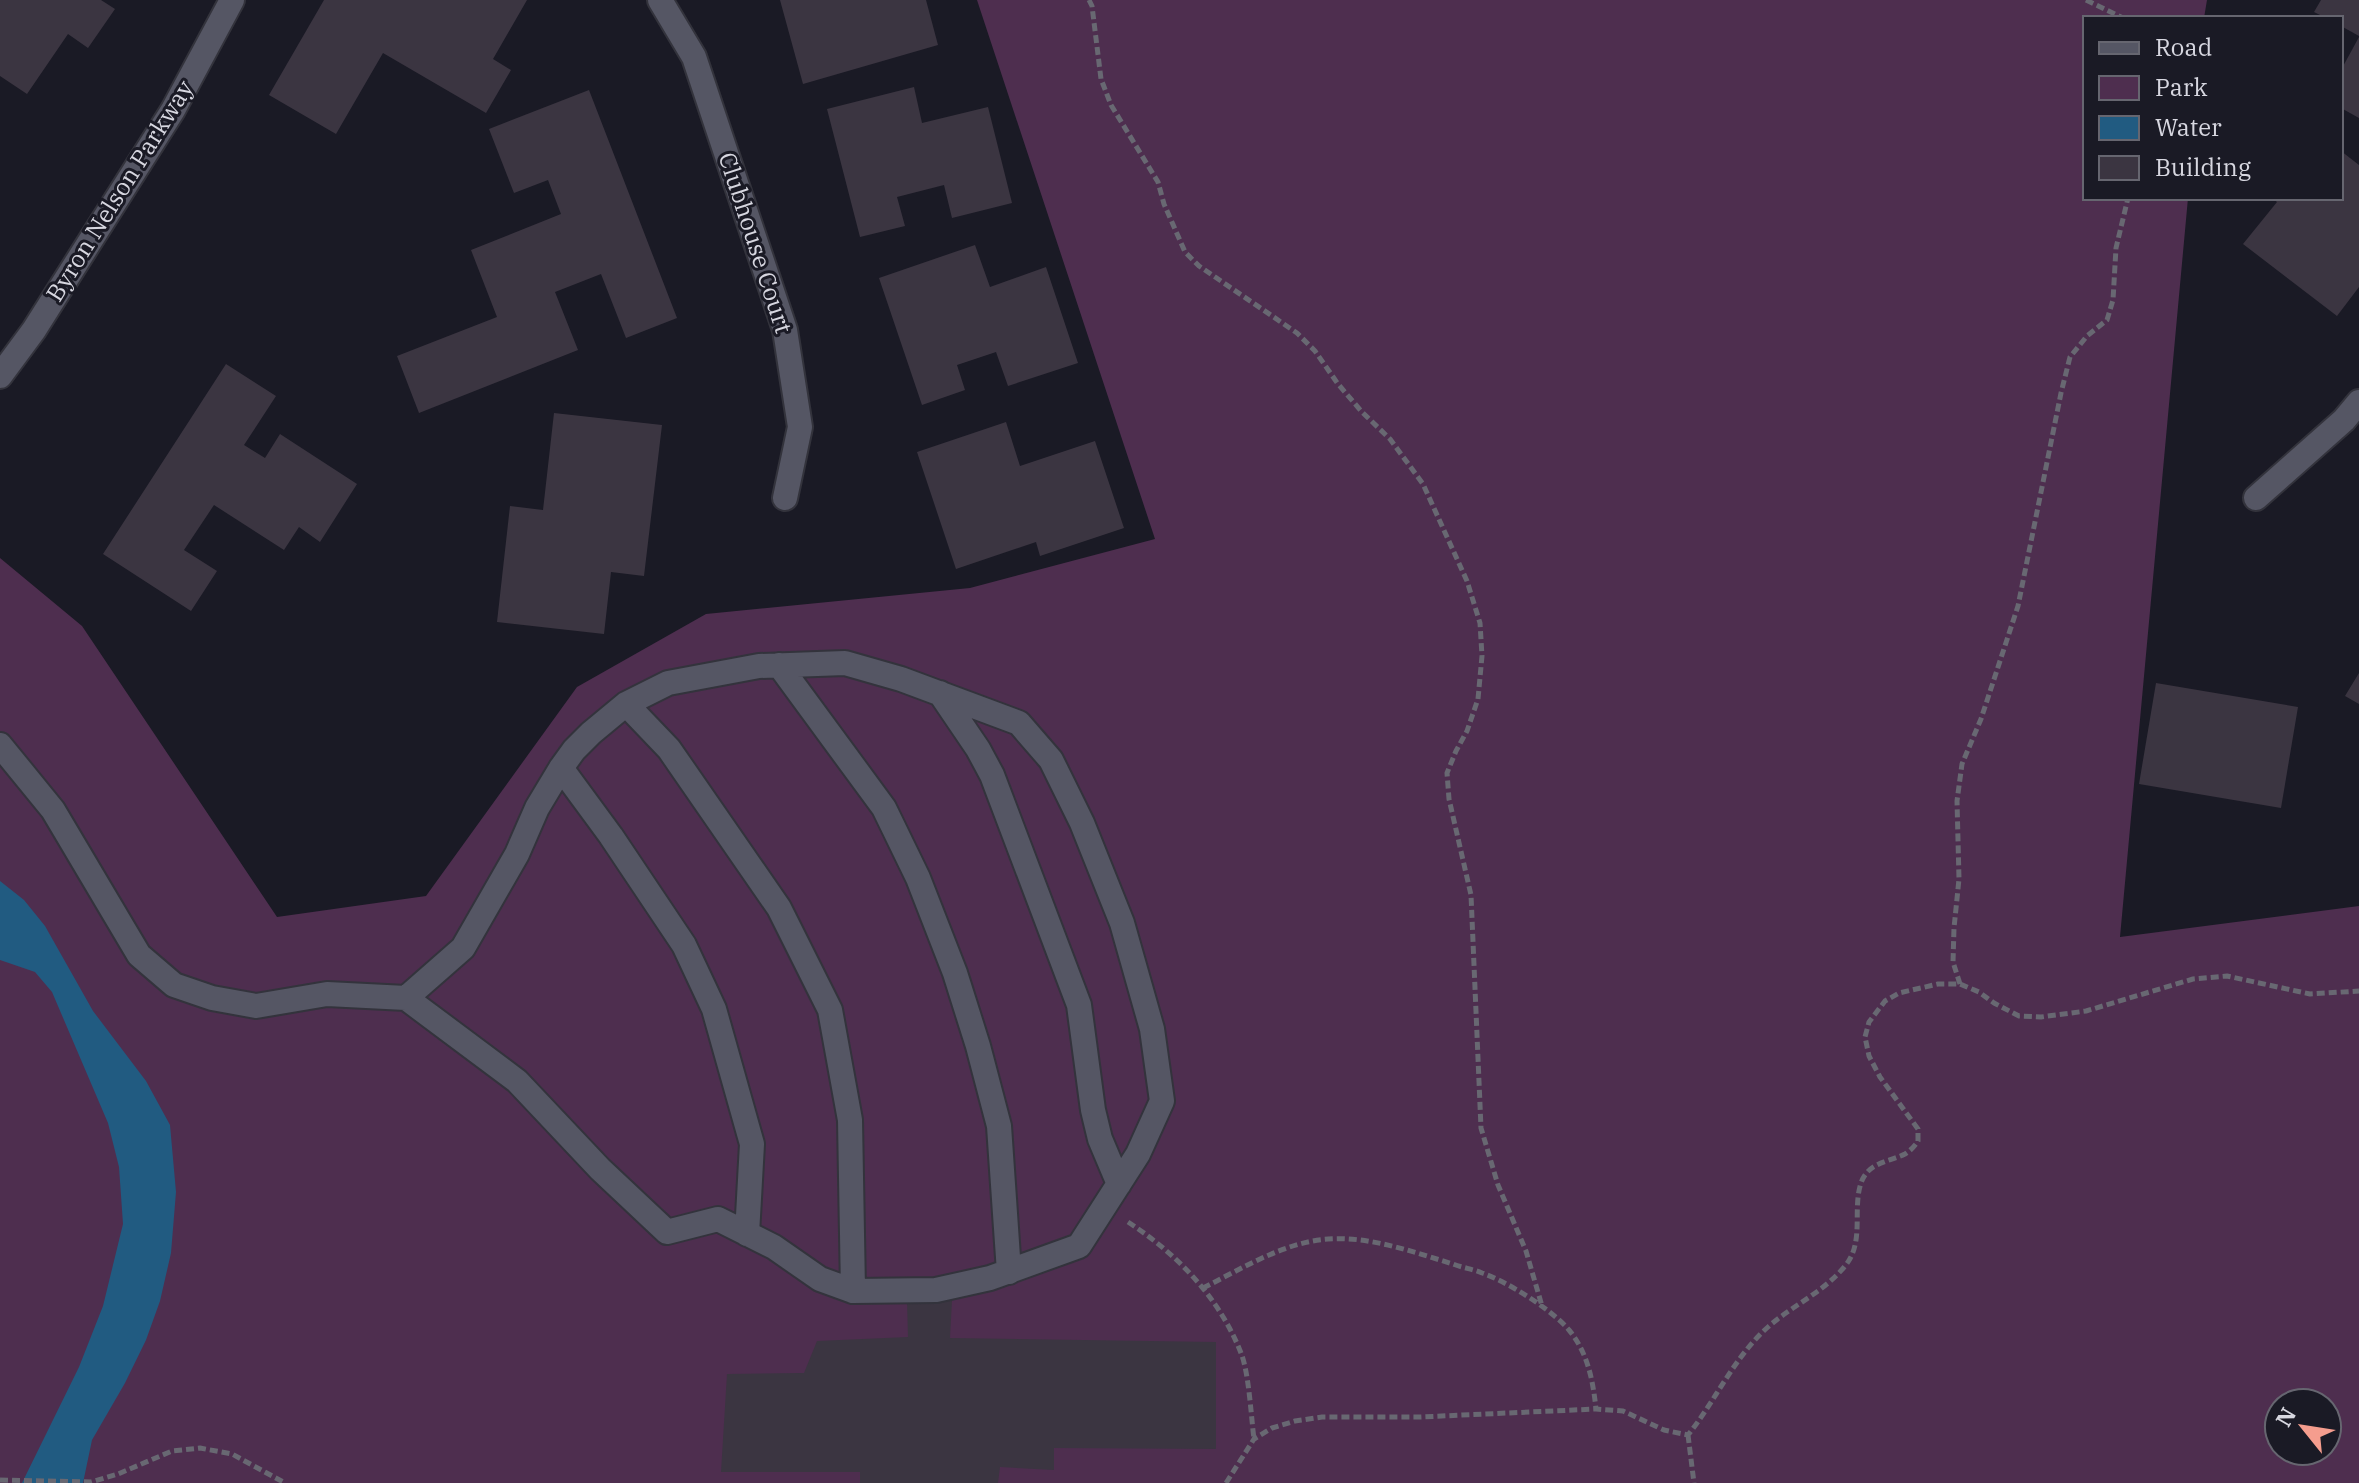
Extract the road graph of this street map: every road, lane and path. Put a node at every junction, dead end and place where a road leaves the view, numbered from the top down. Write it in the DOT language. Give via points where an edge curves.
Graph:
graph roads {
  1 [pos="232,0"];
  2 [pos="660,0"];
  3 [pos="1089,0"];
  4 [pos="2086,0"];
  5 [pos="2119,16"];
  6 [pos="2128,200"];
  7 [pos="0,376"];
  8 [pos="2359,402"];
  9 [pos="785,498"];
  10 [pos="2256,498"];
  11 [pos="779,665"];
  12 [pos="940,693"];
  13 [pos="626,704"];
  14 [pos="0,745"];
  15 [pos="561,768"];
  16 [pos="1960,984"];
  17 [pos="2359,991"];
  18 [pos="406,998"];
  19 [pos="1119,1184"];
  20 [pos="1105,1205"];
  21 [pos="747,1234"];
  22 [pos="1009,1272"];
  23 [pos="1203,1288"];
  24 [pos="853,1291"];
  25 [pos="1542,1306"];
  26 [pos="1596,1409"];
  27 [pos="1688,1435"];
  28 [pos="1254,1439"];
  29 [pos="0,1480"];
  30 [pos="91,1482"];
  31 [pos="285,1483"];
  32 [pos="1226,1483"];
  33 [pos="1694,1483"];
  1 -- 7 [label="street, Byron Nelson Parkway" via="173,110"];
  2 -- 9 [label="street, Clubhouse Court" via="694,57 785,330 800,427"];
  3 -- 25 [label="path" via="1101,79 1158,182 1185,252 1315,351 1423,484 1467,581 1480,623 1478,699 1447,773 1471,895 1481,1128"];
  4 -- 5 [label="path"];
  6 -- 16 [label="path" via="2116,248 2113,300 2107,320 2070,357 2018,606 1962,764 1953,962"];
  8 -- 10 [label="street"];
  11 -- 12 [label="street" via="845,663"];
  11 -- 13 [label="street" via="668,683"];
  11 -- 22 [label="street" via="884,808 955,973 999,1126"];
  12 -- 19 [label="street" via="992,775 1079,1005 1093,1110"];
  12 -- 19 [label="street" via="1019,723 1051,760 1122,923 1152,1029 1162,1101"];
  13 -- 15 [label="street"];
  13 -- 24 [label="street" via="669,749 779,908 830,1010 850,1120"];
  14 -- 18 [label="street" via="53,810 139,955 174,985 256,1006 327,994"];
  15 -- 18 [label="street" via="463,948"];
  15 -- 21 [label="street" via="684,945 714,1009 752,1144"];
  16 -- 17 [label="path" via="2019,1016 2041,1017 2086,1011 2193,979 2227,976 2310,994"];
  16 -- 27 [label="path" via="1899,993 1869,1022 1869,1056 1918,1129 1918,1141 1907,1153 1873,1166 1861,1181 1855,1246 1847,1264 1769,1326 1738,1359"];
  18 -- 21 [label="street" via="517,1081 667,1232 718,1219"];
  19 -- 20 [label="street"];
  20 -- 22 [label="street" via="1079,1246"];
  20 -- 23 [label="path" via="1157,1240"];
  21 -- 24 [label="street" via="820,1279"];
  22 -- 24 [label="street" via="936,1290"];
  23 -- 25 [label="path" via="1296,1246 1350,1240 1484,1273"];
  23 -- 28 [label="path" via="1241,1354"];
  25 -- 26 [label="path" via="1569,1330 1584,1354"];
  26 -- 27 [label="path" via="1623,1411"];
  26 -- 28 [label="path" via="1322,1417 1272,1428"];
  27 -- 33 [label="path"];
  28 -- 32 [label="path"];
  29 -- 30 [label="path"];
  30 -- 31 [label="path" via="172,1451 200,1448 232,1454"];
}
